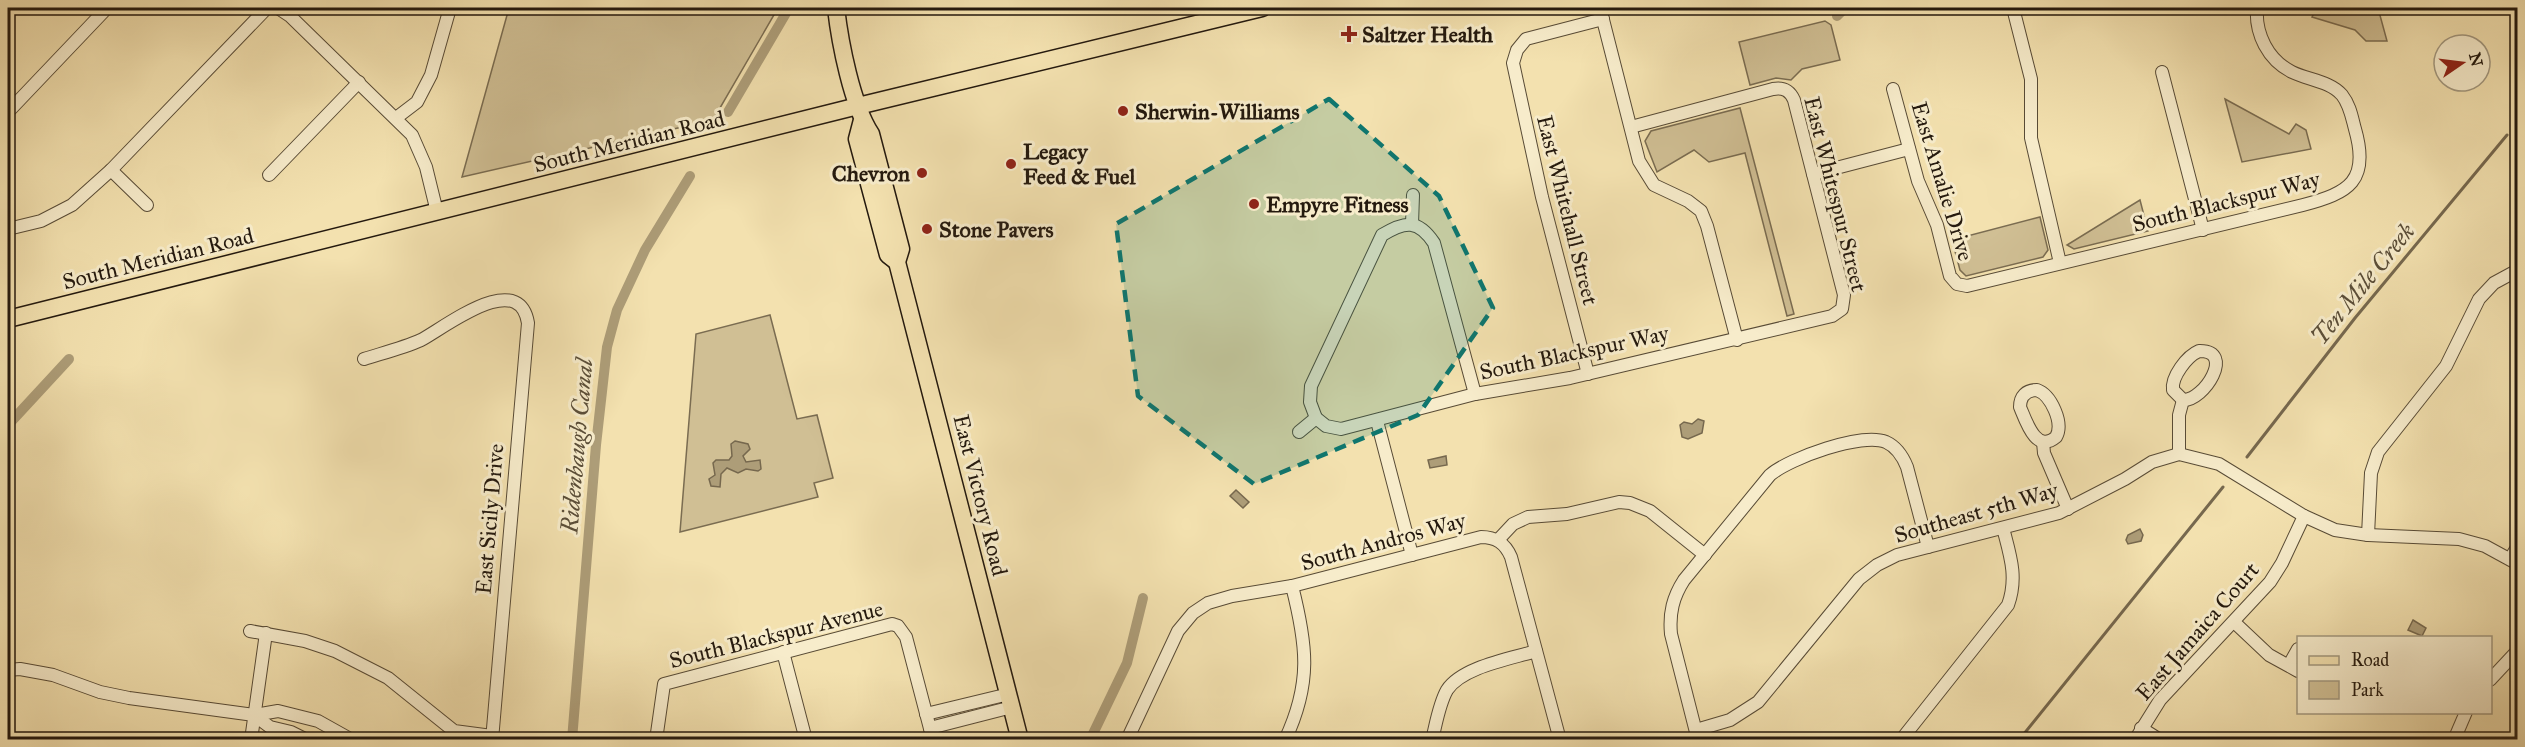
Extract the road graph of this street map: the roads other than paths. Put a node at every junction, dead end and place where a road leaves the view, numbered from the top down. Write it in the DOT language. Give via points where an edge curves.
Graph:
graph roads {
  1 [pos="107,8"];
  2 [pos="267,8"];
  3 [pos="278,8"];
  4 [pos="450,8"];
  5 [pos="836,8"];
  6 [pos="1262,8"];
  7 [pos="2013,8"];
  8 [pos="2257,8"];
  9 [pos="1602,14"];
  10 [pos="2162,72"];
  11 [pos="359,82"];
  12 [pos="1893,88"];
  13 [pos="8,112"];
  14 [pos="860,113"];
  15 [pos="396,118"];
  16 [pos="1630,127"];
  17 [pos="1910,148"];
  18 [pos="111,170"];
  19 [pos="1813,174"];
  20 [pos="269,175"];
  21 [pos="1413,195"];
  22 [pos="147,205"];
  23 [pos="437,212"];
  24 [pos="1412,224"];
  25 [pos="8,229"];
  26 [pos="2203,230"];
  27 [pos="2060,263"];
  28 [pos="2517,270"];
  29 [pos="1957,284"];
  30 [pos="1842,309"];
  31 [pos="8,319"];
  32 [pos="1737,340"];
  33 [pos="364,359"];
  34 [pos="1588,374"];
  35 [pos="1475,394"];
  36 [pos="2183,400"];
  37 [pos="1316,418"];
  38 [pos="1377,421"];
  39 [pos="1299,432"];
  40 [pos="2043,442"];
  41 [pos="2179,454"];
  42 [pos="2068,509"];
  43 [pos="2304,516"];
  44 [pos="2003,528"];
  45 [pos="2368,535"];
  46 [pos="1498,540"];
  47 [pos="2517,546"];
  48 [pos="1928,547"];
  49 [pos="1412,555"];
  50 [pos="1705,555"];
  51 [pos="2514,561"];
  52 [pos="1292,586"];
  53 [pos="2234,622"];
  54 [pos="250,631"];
  55 [pos="266,633"];
  56 [pos="2517,650"];
  57 [pos="1536,651"];
  58 [pos="783,652"];
  59 [pos="2294,668"];
  60 [pos="8,670"];
  61 [pos="2492,678"];
  62 [pos="1010,700"];
  63 [pos="926,714"];
  64 [pos="2465,714"];
  65 [pos="254,716"];
  66 [pos="931,734"];
  67 [pos="2138,734"];
  68 [pos="1697,735"];
  69 [pos="492,738"];
  70 [pos="251,740"];
  71 [pos="306,740"];
  72 [pos="352,740"];
  73 [pos="656,740"];
  74 [pos="806,740"];
  75 [pos="1020,740"];
  76 [pos="1127,740"];
  77 [pos="1285,740"];
  78 [pos="1432,740"];
  79 [pos="1560,740"];
  80 [pos="1901,740"];
  81 [pos="2160,740"];
  82 [pos="2454,740"];
  1 -- 13 [label="street"];
  2 -- 18 [label="street"];
  3 -- 11 [label="street"];
  4 -- 15 [label="street" via="431,75 417,102"];
  5 -- 14 [label="main road, East Victory Road"];
  6 -- 14 [label="main road, South Meridian Road"];
  7 -- 27 [label="street" via="2031,79 2031,138"];
  8 -- 26 [label="street, South Blackspur Way" via="2263,43 2272,56 2293,72 2332,87 2345,101 2360,146 2358,169 2352,181 2333,197"];
  9 -- 16 [label="street"];
  9 -- 34 [label="street, East Whitehall Street" via="1526,39 1514,56 1514,73 1542,197"];
  10 -- 26 [label="street"];
  11 -- 15 [label="street"];
  11 -- 20 [label="street"];
  12 -- 17 [label="street, East Amalie Drive"];
  14 -- 23 [label="main road, South Meridian Road"];
  14 -- 62 [label="main road, East Victory Road" via="857,139 888,255 897,262"];
  15 -- 23 [label="street" via="420,150"];
  16 -- 19 [label="street, East Whitespur Street" via="1781,88 1794,100"];
  16 -- 32 [label="street" via="1639,161 1654,185 1688,201 1701,212"];
  17 -- 19 [label="street"];
  17 -- 29 [label="street, East Amalie Drive" via="1950,276"];
  18 -- 22 [label="street"];
  18 -- 25 [label="street" via="72,205 41,221"];
  19 -- 30 [label="street, East Whitespur Street" via="1844,295"];
  21 -- 24 [label="street"];
  23 -- 31 [label="main road, South Meridian Road"];
  24 -- 35 [label="street" via="1425,230 1434,243"];
  24 -- 37 [label="street" via="1397,226 1382,236 1311,386 1310,402"];
  26 -- 27 [label="street, South Blackspur Way"];
  27 -- 29 [label="street, South Blackspur Way" via="1967,286"];
  28 -- 45 [label="street" via="2494,283 2479,299 2446,366 2378,452 2371,473"];
  30 -- 32 [label="street, South Blackspur Way" via="1832,316"];
  32 -- 34 [label="street, South Blackspur Way"];
  33 -- 69 [label="street, East Sicily Drive" via="410,345 479,306 511,301 526,313"];
  34 -- 35 [label="street, South Blackspur Way"];
  35 -- 38 [label="street, South Blackspur Way"];
  36 -- 41 [label="street"];
  37 -- 38 [label="street, South Blackspur Way" via="1326,426 1341,429"];
  37 -- 39 [label="street"];
  38 -- 49 [label="street"];
  40 -- 42 [label="street"];
  41 -- 42 [label="street, Southeast 5th Way" via="2152,462"];
  41 -- 43 [label="street" via="2219,464"];
  42 -- 44 [label="street, Southeast 5th Way"];
  43 -- 45 [label="street" via="2335,530"];
  43 -- 53 [label="street, East Jamaica Court" via="2276,573"];
  44 -- 48 [label="street, Southeast 5th Way"];
  44 -- 80 [label="street" via="2014,571 2008,604"];
  45 -- 51 [label="street" via="2458,539 2485,546"];
  46 -- 49 [label="street, South Andros Way" via="1481,537"];
  46 -- 50 [label="street, South Andros Way" via="1513,524 1528,517 1630,502 1650,511"];
  46 -- 57 [label="street" via="1511,557"];
  47 -- 51 [label="street"];
  48 -- 50 [label="street" via="1903,457 1886,442 1875,440 1809,454 1779,468"];
  48 -- 68 [label="street, Southeast 5th Way" via="1897,555 1868,572 1851,587 1758,702"];
  49 -- 52 [label="street, South Andros Way"];
  50 -- 68 [label="street" via="1678,590 1670,619"];
  52 -- 76 [label="street, South Andros Way" via="1221,598 1193,614 1178,631"];
  52 -- 77 [label="street" via="1303,626 1306,664 1300,704"];
  53 -- 59 [label="street" via="2260,648"];
  53 -- 67 [label="street, East Jamaica Court" via="2160,700"];
  54 -- 55 [label="street"];
  55 -- 65 [label="street"];
  55 -- 69 [label="street" via="335,651 388,678 454,730"];
  56 -- 61 [label="street"];
  57 -- 78 [label="street" via="1462,675 1448,690"];
  57 -- 79 [label="street"];
  58 -- 63 [label="street, South Blackspur Avenue" via="886,624 898,626 906,637"];
  58 -- 73 [label="street, South Blackspur Avenue" via="663,684"];
  58 -- 74 [label="street"];
  60 -- 65 [label="street" via="53,675 129,698"];
  62 -- 63 [label="street"];
  62 -- 66 [label="street"];
  62 -- 75 [label="main road, East Victory Road"];
  63 -- 66 [label="street"];
  64 -- 82 [label="street"];
  65 -- 70 [label="street"];
  65 -- 71 [label="street" via="270,727"];
  65 -- 72 [label="street" via="278,711 318,721"];
  67 -- 81 [label="street"];
}
